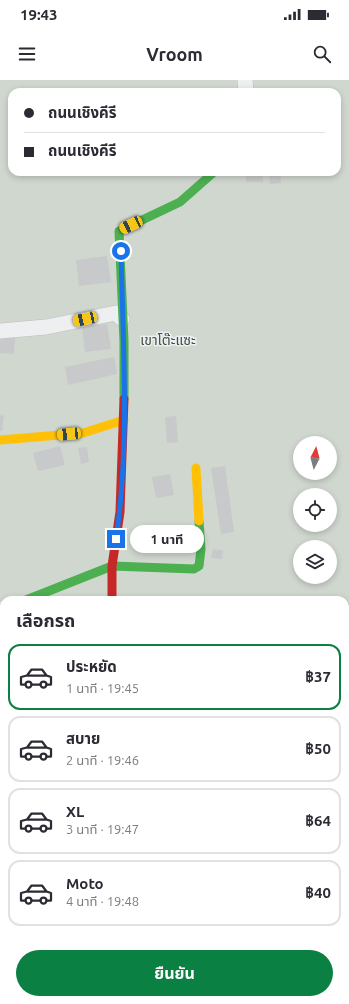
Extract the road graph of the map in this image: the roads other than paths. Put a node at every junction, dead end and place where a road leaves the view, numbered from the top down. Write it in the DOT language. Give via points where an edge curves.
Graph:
graph roads {
  1 [pos="209,176"];
  2 [pos="122,318"];
  3 [pos="0,331"];
  4 [pos="124,420"];
  5 [pos="0,440"];
  6 [pos="196,468"];
  7 [pos="112,566"];
  8 [pos="36,596"];
  9 [pos="112,596"];
  1 -- 2 [label="street" via="180,202 119,231"];
  2 -- 3 [label="street" via="116,313 46,328"];
  2 -- 4 [label="street"];
  4 -- 5 [label="street" via="83,433"];
  4 -- 7 [label="street" via="120,512"];
  6 -- 7 [label="street" via="201,549 199,566 194,569"];
  7 -- 8 [label="street"];
  7 -- 9 [label="street"];
}
